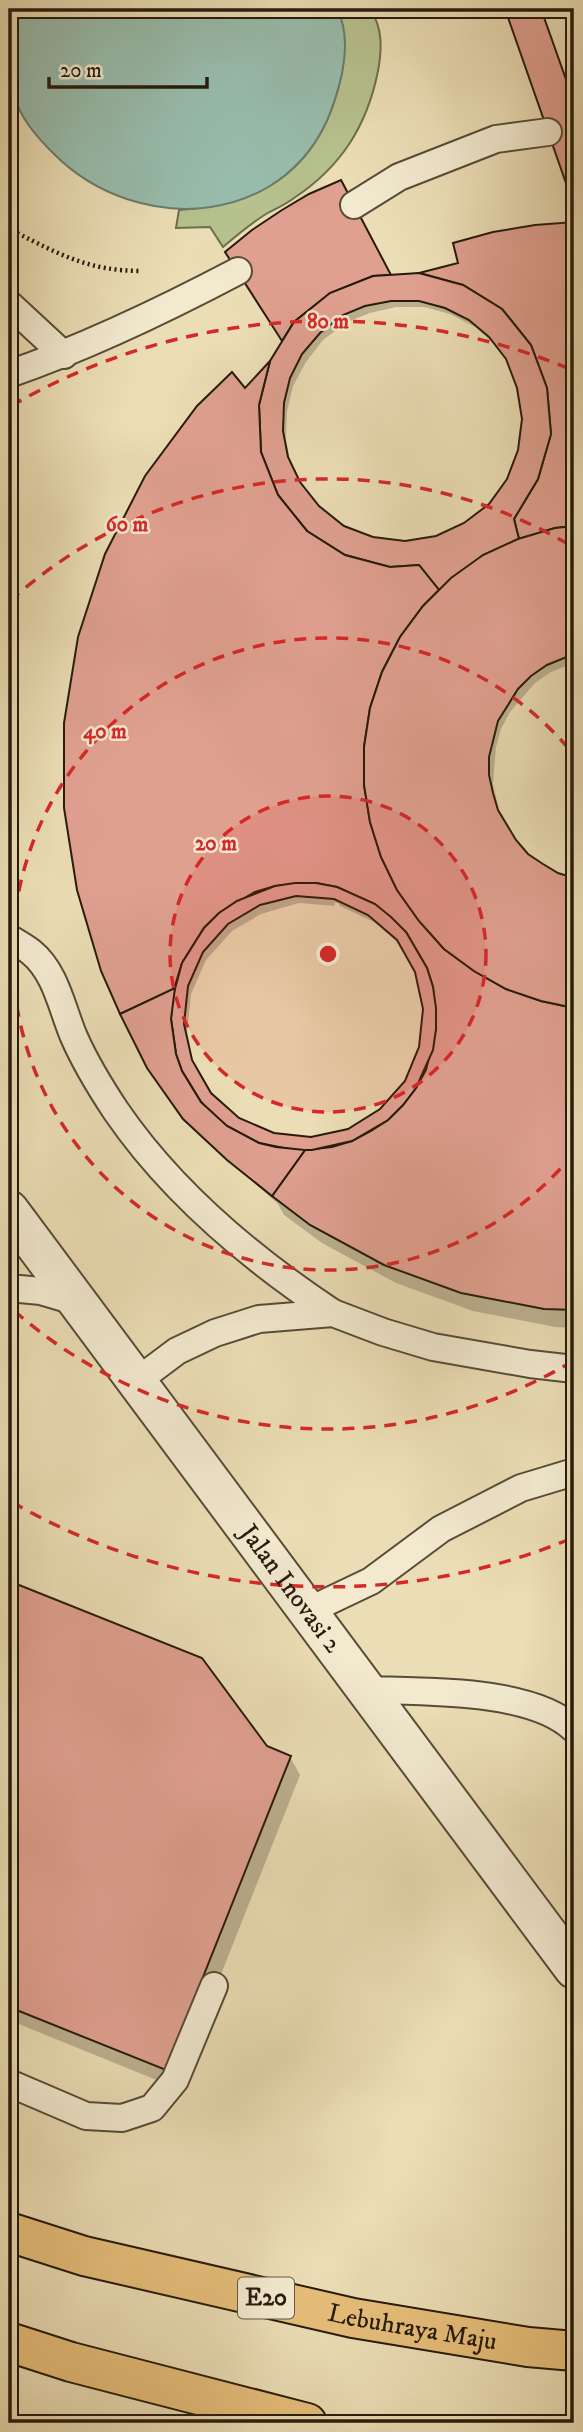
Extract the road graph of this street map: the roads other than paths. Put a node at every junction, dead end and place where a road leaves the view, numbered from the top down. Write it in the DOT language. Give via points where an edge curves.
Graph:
graph roads {
  1 [pos="548,132"];
  2 [pos="354,205"];
  3 [pos="237,271"];
  4 [pos="9,304"];
  5 [pos="64,355"];
  6 [pos="9,374"];
  7 [pos="9,938"];
  8 [pos="9,1210"];
  9 [pos="9,1288"];
  10 [pos="78,1302"];
  11 [pos="333,1312"];
  12 [pos="574,1369"];
  13 [pos="137,1381"];
  14 [pos="574,1472"];
  15 [pos="307,1611"];
  16 [pos="365,1690"];
  17 [pos="574,1729"];
  18 [pos="574,1969"];
  19 [pos="214,1986"];
  20 [pos="9,2083"];
  21 [pos="9,2232"];
  22 [pos="9,2342"];
  23 [pos="574,2351"];
  24 [pos="307,2423"];
  1 -- 2 [label="lane" via="496,139 399,177"];
  3 -- 5 [label="lane"];
  4 -- 5 [label="lane"];
  5 -- 6 [label="lane"];
  7 -- 11 [label="lane" via="33,953 50,976 85,1059 117,1112 156,1161 230,1238"];
  8 -- 10 [label="street, Jalan Inovasi 2"];
  9 -- 10 [label="lane"];
  10 -- 13 [label="street, Jalan Inovasi 2"];
  11 -- 12 [label="lane" via="433,1347"];
  11 -- 13 [label="lane" via="259,1319 215,1333 177,1351"];
  13 -- 15 [label="street, Jalan Inovasi 2"];
  14 -- 15 [label="lane" via="521,1488 441,1529 371,1581"];
  15 -- 16 [label="street, Jalan Inovasi 2"];
  16 -- 17 [label="lane" via="498,1699 535,1706"];
  16 -- 18 [label="street, Jalan Inovasi 2"];
  19 -- 20 [label="lane" via="175,2080 152,2108 122,2118 86,2116"];
  21 -- 23 [label="highway, Lebuhraya Maju / E20" via="84,2256 353,2318"];
  22 -- 24 [label="highway"];
}
